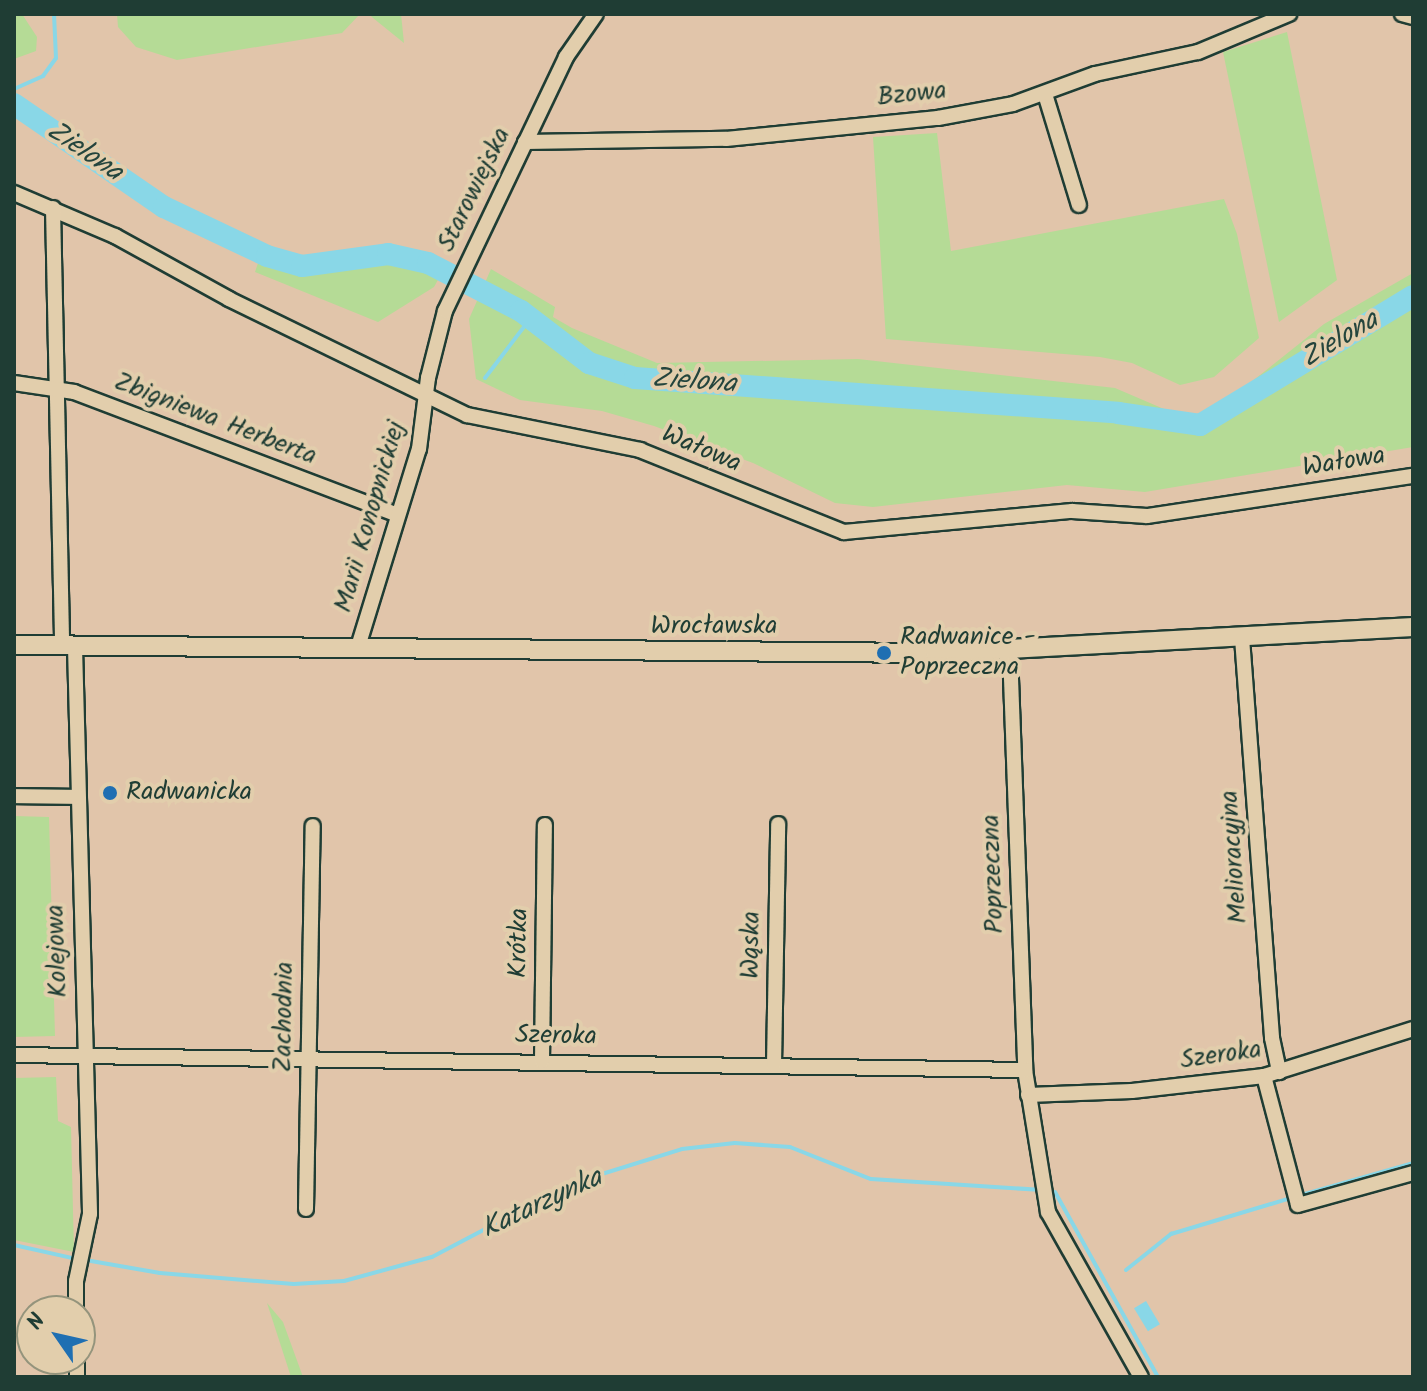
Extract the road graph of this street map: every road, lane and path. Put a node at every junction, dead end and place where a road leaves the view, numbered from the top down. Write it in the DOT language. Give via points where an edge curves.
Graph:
graph roads {
  1 [pos="596,14"];
  2 [pos="1289,14"];
  3 [pos="1402,14"];
  4 [pos="1413,17"];
  5 [pos="1045,94"];
  6 [pos="525,142"];
  7 [pos="14,193"];
  8 [pos="1079,205"];
  9 [pos="53,208"];
  10 [pos="14,383"];
  11 [pos="56,387"];
  12 [pos="428,398"];
  13 [pos="1413,476"];
  14 [pos="395,514"];
  15 [pos="1413,627"];
  16 [pos="1242,638"];
  17 [pos="14,645"];
  18 [pos="69,647"];
  19 [pos="357,650"];
  20 [pos="1010,651"];
  21 [pos="14,796"];
  22 [pos="77,797"];
  23 [pos="778,824"];
  24 [pos="545,825"];
  25 [pos="313,826"];
  26 [pos="1413,1029"];
  27 [pos="14,1055"];
  28 [pos="85,1055"];
  29 [pos="308,1059"];
  30 [pos="542,1061"];
  31 [pos="774,1065"];
  32 [pos="1025,1070"];
  33 [pos="1279,1072"];
  34 [pos="1264,1076"];
  35 [pos="1028,1095"];
  36 [pos="1413,1173"];
  37 [pos="306,1209"];
  38 [pos="78,1295"];
  39 [pos="1141,1377"];
  1 -- 6 [label="street, Starowiejska" via="566,57"];
  2 -- 5 [label="street, Bzowa" via="1198,52 1095,74"];
  3 -- 4 [label="street"];
  5 -- 6 [label="street, Bzowa" via="938,118 726,139"];
  5 -- 8 [label="street"];
  6 -- 12 [label="street, Starowiejska" via="452,293 428,378"];
  7 -- 9 [label="street, Wałowa"];
  9 -- 11 [label="street, Kolejowa"];
  9 -- 12 [label="street, Wałowa"];
  10 -- 11 [label="street, Zbigniewa Herberta"];
  11 -- 14 [label="street, Zbigniewa Herberta"];
  11 -- 18 [label="street, Kolejowa"];
  12 -- 13 [label="street, Wałowa" via="490,422 640,450 844,532 1072,511 1147,516"];
  12 -- 14 [label="street, Marii Konopnickiej" via="419,449"];
  14 -- 19 [label="street, Marii Konopnickiej"];
  15 -- 16 [label="main road, Wrocławska"];
  16 -- 20 [label="main road, Wrocławska"];
  16 -- 33 [label="street, Melioracyjna" via="1272,1038"];
  17 -- 18 [label="main road, Wrocławska"];
  18 -- 19 [label="main road, Wrocławska"];
  18 -- 22 [label="street, Kolejowa"];
  19 -- 20 [label="main road, Wrocławska"];
  20 -- 32 [label="street, Poprzeczna"];
  21 -- 22 [label="street"];
  22 -- 28 [label="street, Kolejowa"];
  23 -- 31 [label="street, Wąska"];
  24 -- 30 [label="street, Krótka"];
  25 -- 29 [label="street, Zachodnia"];
  26 -- 33 [label="street, Szeroka"];
  27 -- 28 [label="street, Szeroka"];
  28 -- 29 [label="street, Szeroka"];
  28 -- 38 [label="street, Kolejowa" via="90,1214"];
  29 -- 30 [label="street, Szeroka"];
  29 -- 37 [label="street, Zachodnia"];
  30 -- 31 [label="street, Szeroka"];
  31 -- 32 [label="street, Szeroka"];
  32 -- 35 [label="street, Poprzeczna"];
  33 -- 34 [label="street, Szeroka"];
  34 -- 35 [label="street, Szeroka" via="1132,1091"];
  34 -- 36 [label="street" via="1298,1205"];
  35 -- 39 [label="street, Poprzeczna" via="1048,1212"];
}
